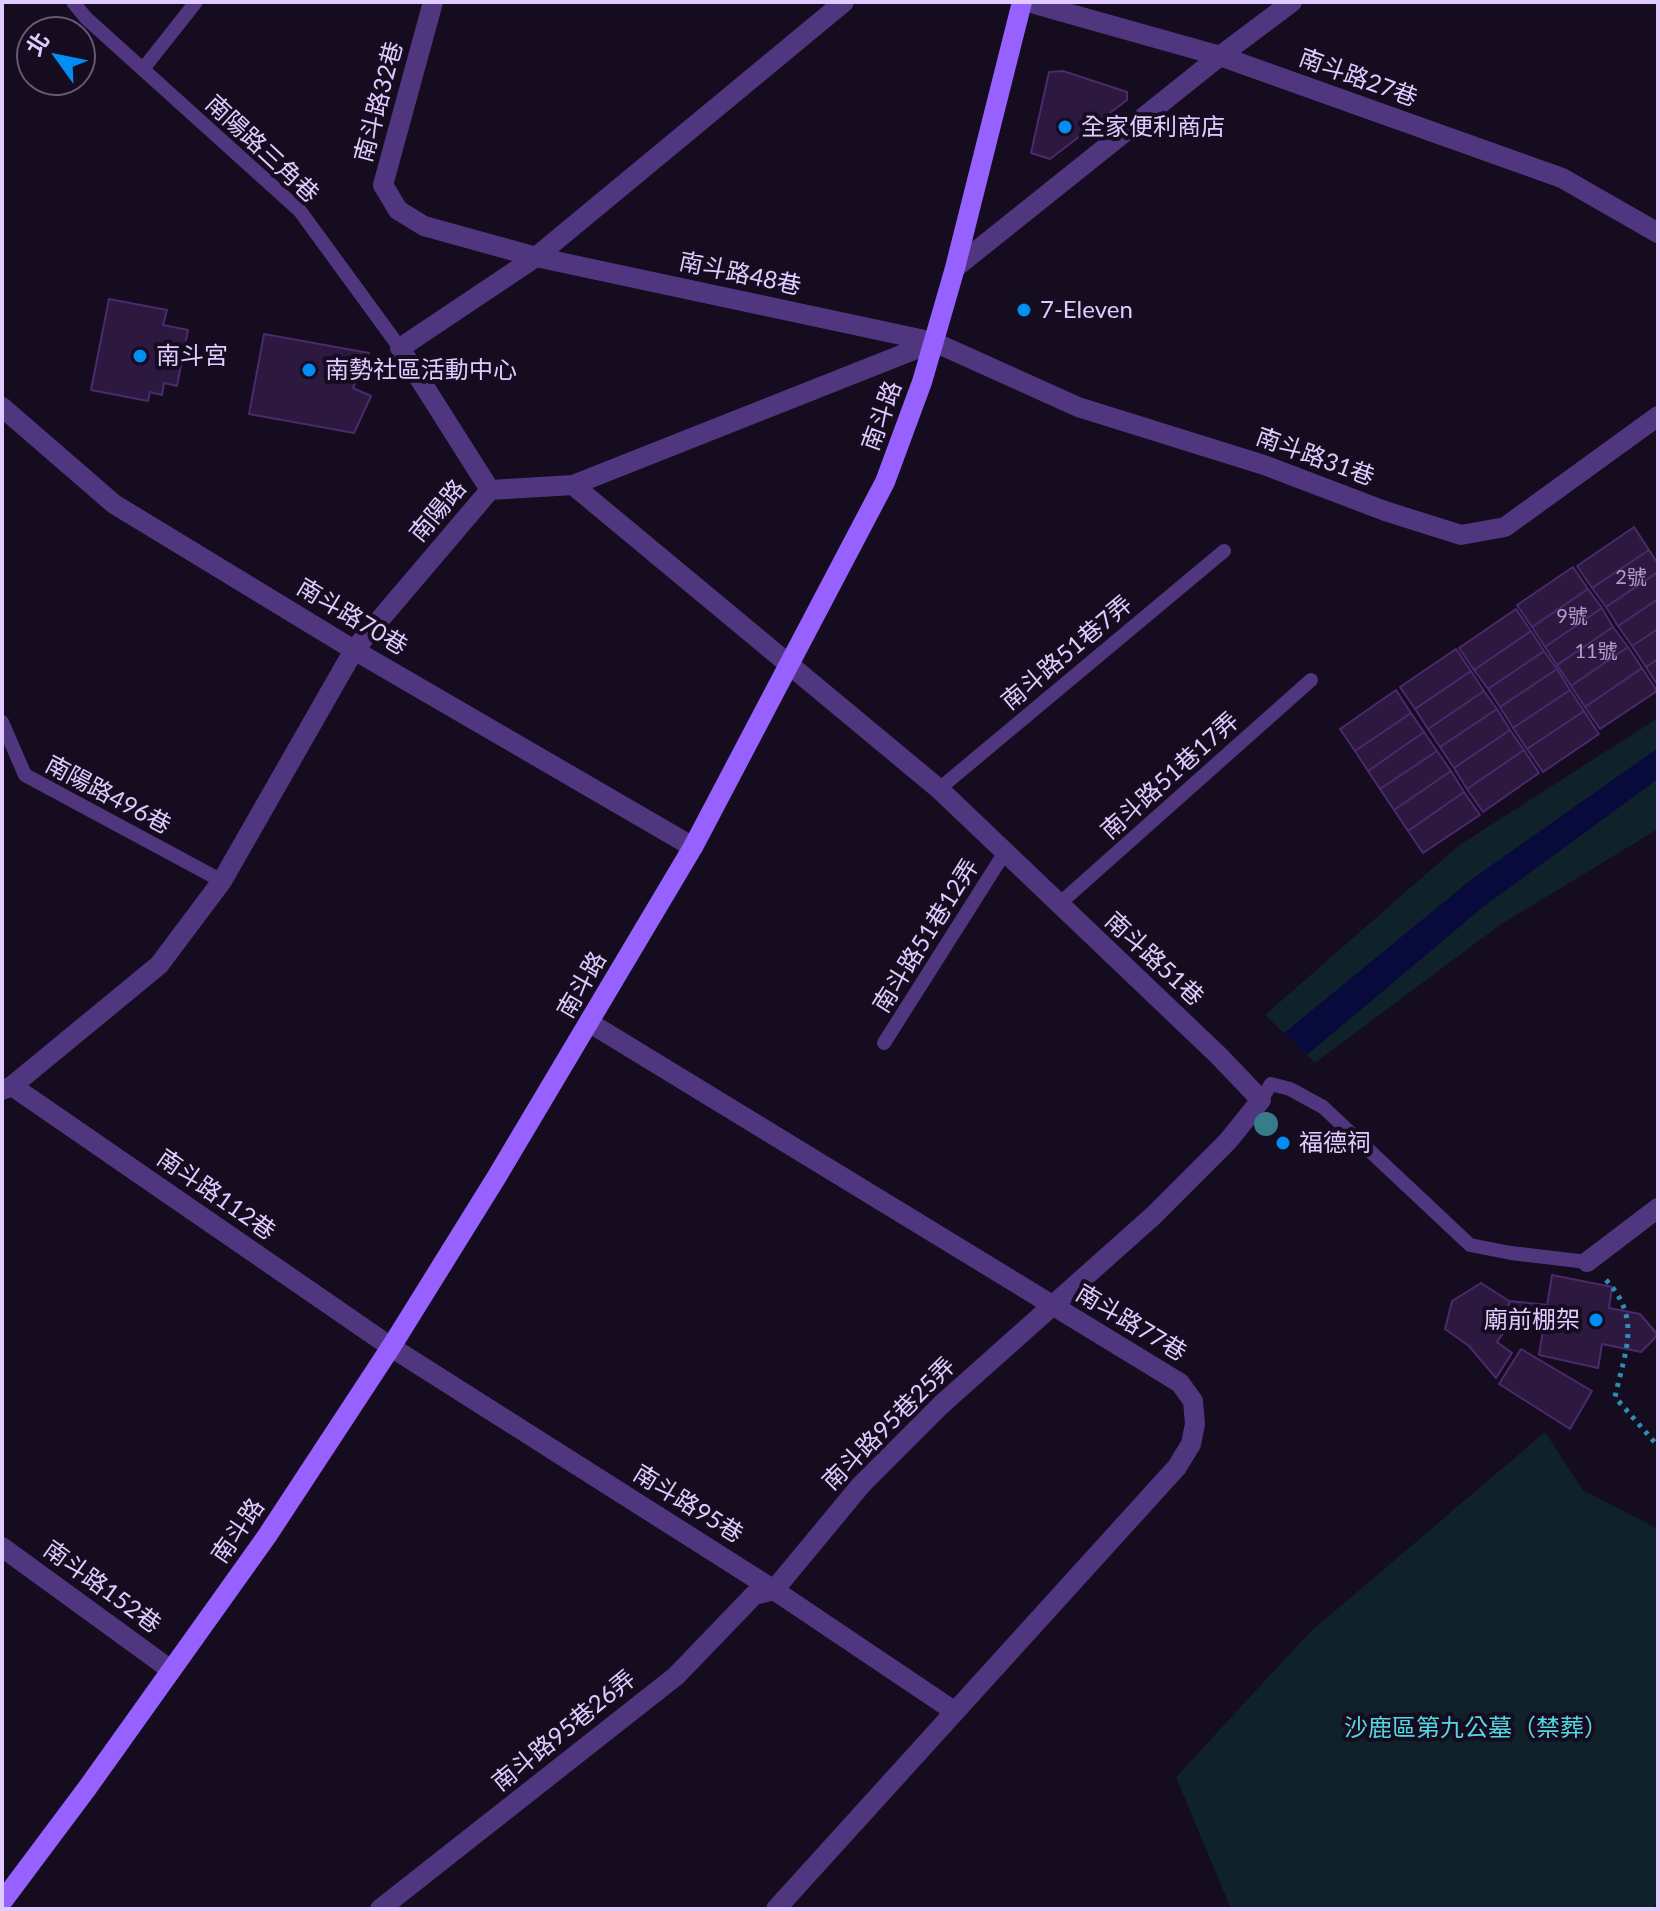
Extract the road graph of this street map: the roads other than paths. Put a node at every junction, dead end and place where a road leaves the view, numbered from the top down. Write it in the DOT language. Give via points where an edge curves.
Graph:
graph roads {
  1 [pos="73,2"];
  2 [pos="196,2"];
  3 [pos="433,2"];
  4 [pos="844,2"];
  5 [pos="1025,2"];
  6 [pos="1292,2"];
  7 [pos="1220,56"];
  8 [pos="143,69"];
  9 [pos="1658,233"];
  10 [pos="536,257"];
  11 [pos="955,268"];
  12 [pos="934,342"];
  13 [pos="400,348"];
  14 [pos="2,407"];
  15 [pos="1658,416"];
  16 [pos="573,485"];
  17 [pos="490,490"];
  18 [pos="1224,551"];
  19 [pos="354,650"];
  20 [pos="790,663"];
  21 [pos="1311,680"];
  22 [pos="2,722"];
  23 [pos="939,789"];
  24 [pos="693,847"];
  25 [pos="1005,852"];
  26 [pos="222,881"];
  27 [pos="1058,905"];
  28 [pos="590,1023"];
  29 [pos="884,1043"];
  30 [pos="7,1088"];
  31 [pos="1261,1100"];
  32 [pos="1658,1208"];
  33 [pos="1587,1262"];
  34 [pos="1051,1305"];
  35 [pos="391,1347"];
  36 [pos="2,1547"];
  37 [pos="774,1590"];
  38 [pos="171,1670"];
  39 [pos="954,1711"];
  40 [pos="2,1902"];
  41 [pos="380,1909"];
  42 [pos="776,1909"];
  1 -- 8 [label="lane, 南陽路三角巷"];
  2 -- 8 [label="lane"];
  3 -- 10 [label="street, 南斗路32巷" via="383,185 398,210 424,226"];
  4 -- 10 [label="street"];
  5 -- 7 [label="street, 南斗路27巷"];
  5 -- 11 [label="street, 南斗路"];
  6 -- 7 [label="street"];
  7 -- 9 [label="street, 南斗路27巷" via="1562,178"];
  7 -- 11 [label="street"];
  8 -- 13 [label="lane, 南陽路三角巷" via="300,211"];
  10 -- 12 [label="street, 南斗路48巷"];
  10 -- 13 [label="street"];
  11 -- 12 [label="street, 南斗路"];
  12 -- 15 [label="street, 南斗路31巷" via="1078,407 1461,535 1505,527"];
  12 -- 16 [label="street"];
  12 -- 20 [label="street, 南斗路" via="885,482"];
  13 -- 17 [label="street, 南陽路"];
  14 -- 19 [label="street, 南斗路70巷" via="114,504"];
  16 -- 17 [label="street"];
  16 -- 20 [label="street, 南斗路51巷"];
  17 -- 19 [label="street, 南陽路"];
  18 -- 23 [label="lane, 南斗路51巷7弄"];
  19 -- 24 [label="street, 南斗路70巷"];
  19 -- 26 [label="street, 南陽路"];
  20 -- 23 [label="street, 南斗路51巷"];
  20 -- 24 [label="street, 南斗路"];
  21 -- 27 [label="lane, 南斗路51巷17弄"];
  22 -- 26 [label="lane, 南陽路496巷" via="25,775"];
  23 -- 25 [label="street, 南斗路51巷"];
  24 -- 28 [label="street, 南斗路"];
  25 -- 27 [label="street, 南斗路51巷"];
  25 -- 29 [label="lane, 南斗路51巷12弄"];
  26 -- 30 [label="street, 南陽路" via="159,965"];
  27 -- 31 [label="street, 南斗路51巷"];
  28 -- 34 [label="street, 南斗路77巷"];
  28 -- 35 [label="street, 南斗路"];
  30 -- 35 [label="street, 南斗路112巷"];
  31 -- 33 [label="lane" via="1271,1084 1323,1107 1470,1245"];
  31 -- 34 [label="street" via="1153,1216"];
  32 -- 33 [label="street"];
  34 -- 37 [label="street, 南斗路95巷25弄" via="861,1485"];
  34 -- 39 [label="street, 南斗路77巷" via="1180,1383 1193,1401 1191,1444 1177,1467"];
  35 -- 37 [label="street, 南斗路95巷"];
  35 -- 38 [label="street, 南斗路"];
  36 -- 38 [label="street, 南斗路152巷"];
  37 -- 39 [label="street, 南斗路95巷"];
  37 -- 41 [label="street, 南斗路95巷26弄" via="754,1595 676,1676"];
  38 -- 40 [label="street, 南斗路"];
  39 -- 42 [label="street, 南斗路77巷"];
}
